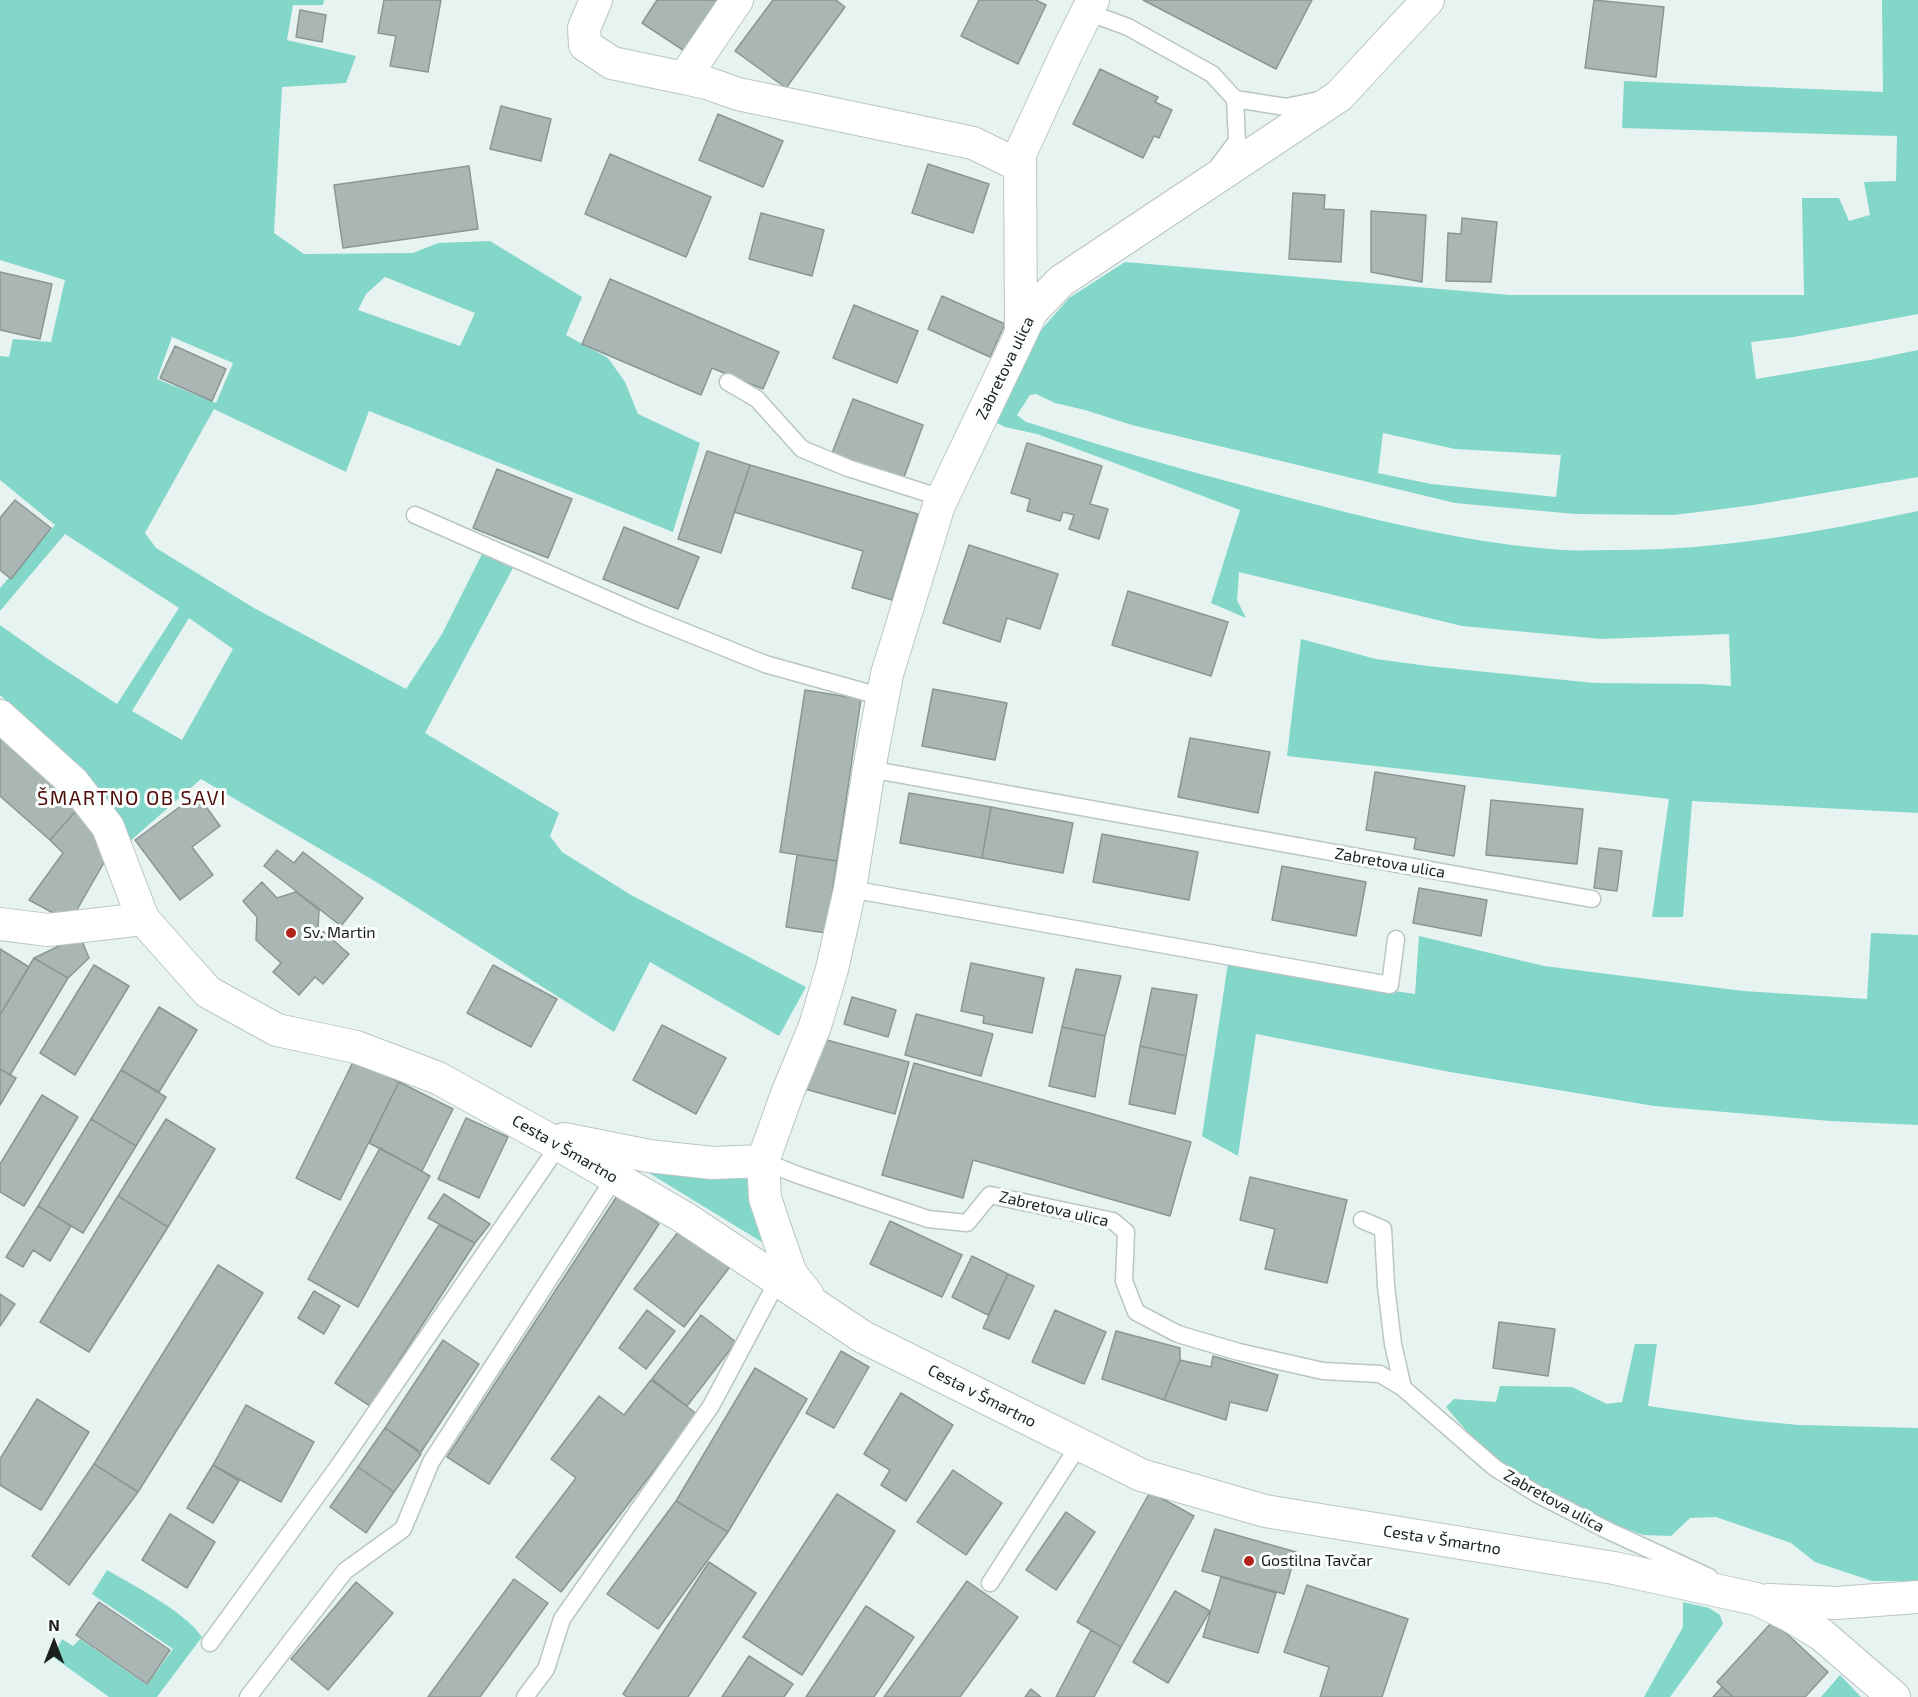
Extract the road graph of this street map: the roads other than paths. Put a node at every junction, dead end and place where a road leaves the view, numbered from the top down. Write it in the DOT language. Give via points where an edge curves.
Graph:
graph roads {
  1 [pos="596,0"];
  2 [pos="737,0"];
  3 [pos="1428,0"];
  4 [pos="1090,6"];
  5 [pos="684,78"];
  6 [pos="1340,96"];
  7 [pos="1234,99"];
  8 [pos="1020,166"];
  9 [pos="1201,188"];
  10 [pos="1021,334"];
  11 [pos="728,382"];
  12 [pos="942,498"];
  13 [pos="415,515"];
  14 [pos="883,697"];
  15 [pos="0,716"];
  16 [pos="869,769"];
  17 [pos="850,889"];
  18 [pos="1593,899"];
  19 [pos="143,919"];
  20 [pos="0,924"];
  21 [pos="1396,939"];
  22 [pos="549,1139"];
  23 [pos="763,1161"];
  24 [pos="615,1178"];
  25 [pos="1362,1220"];
  26 [pos="778,1280"];
  27 [pos="816,1306"];
  28 [pos="1403,1388"];
  29 [pos="1079,1445"];
  30 [pos="990,1583"];
  31 [pos="1918,1597"];
  32 [pos="1756,1599"];
  33 [pos="210,1643"];
  34 [pos="248,1697"];
  35 [pos="525,1697"];
  36 [pos="1894,1697"];
  1 -- 5 [label="street" via="584,28 585,45 612,63"];
  2 -- 5 [label="street"];
  3 -- 6 [label="street, Zabretova ulica"];
  4 -- 7 [label="lane" via="1212,74"];
  4 -- 8 [label="street" via="1020,154"];
  5 -- 8 [label="street" via="738,94 973,143"];
  6 -- 7 [label="lane" via="1286,107"];
  6 -- 9 [label="street, Zabretova ulica"];
  7 -- 9 [label="lane" via="1237,141"];
  8 -- 10 [label="street"];
  9 -- 10 [label="street, Zabretova ulica" via="1061,280 1032,311"];
  10 -- 12 [label="street, Zabretova ulica"];
  11 -- 12 [label="lane" via="757,399 802,449"];
  12 -- 14 [label="street, Zabretova ulica"];
  13 -- 14 [label="lane" via="765,664"];
  14 -- 16 [label="street, Zabretova ulica"];
  15 -- 19 [label="street, Cesta v Šmartno" via="73,782 108,827"];
  16 -- 17 [label="street, Zabretova ulica"];
  16 -- 18 [label="lane, Zabretova ulica"];
  17 -- 21 [label="lane" via="1390,985"];
  17 -- 23 [label="street, Zabretova ulica" via="815,1026"];
  19 -- 20 [label="street" via="48,930"];
  19 -- 22 [label="street, Cesta v Šmartno" via="207,992 247,1014 277,1030 356,1047 438,1078"];
  22 -- 23 [label="street" via="680,1160"];
  22 -- 24 [label="street, Cesta v Šmartno"];
  22 -- 33 [label="lane" via="347,1455"];
  23 -- 27 [label="street" via="765,1198 790,1274"];
  23 -- 28 [label="lane, Zabretova ulica" via="928,1219 968,1223 990,1195 1113,1221 1126,1232 1124,1281 1136,1312 1178,1334 1239,1352 1323,1371 1380,1374"];
  24 -- 26 [label="street, Cesta v Šmartno" via="685,1218"];
  24 -- 34 [label="lane" via="431,1462 403,1529 345,1571"];
  25 -- 28 [label="lane" via="1383,1229 1392,1344"];
  26 -- 27 [label="street, Cesta v Šmartno"];
  26 -- 35 [label="lane" via="711,1406 562,1618 546,1669"];
  27 -- 29 [label="street, Cesta v Šmartno" via="863,1337"];
  28 -- 32 [label="lane, Zabretova ulica" via="1495,1468 1537,1494"];
  29 -- 30 [label="lane"];
  29 -- 32 [label="street, Cesta v Šmartno" via="1141,1475 1264,1511 1614,1568"];
  31 -- 32 [label="street" via="1836,1603"];
  32 -- 36 [label="street, Cesta v Šmartno" via="1822,1635"];
}
